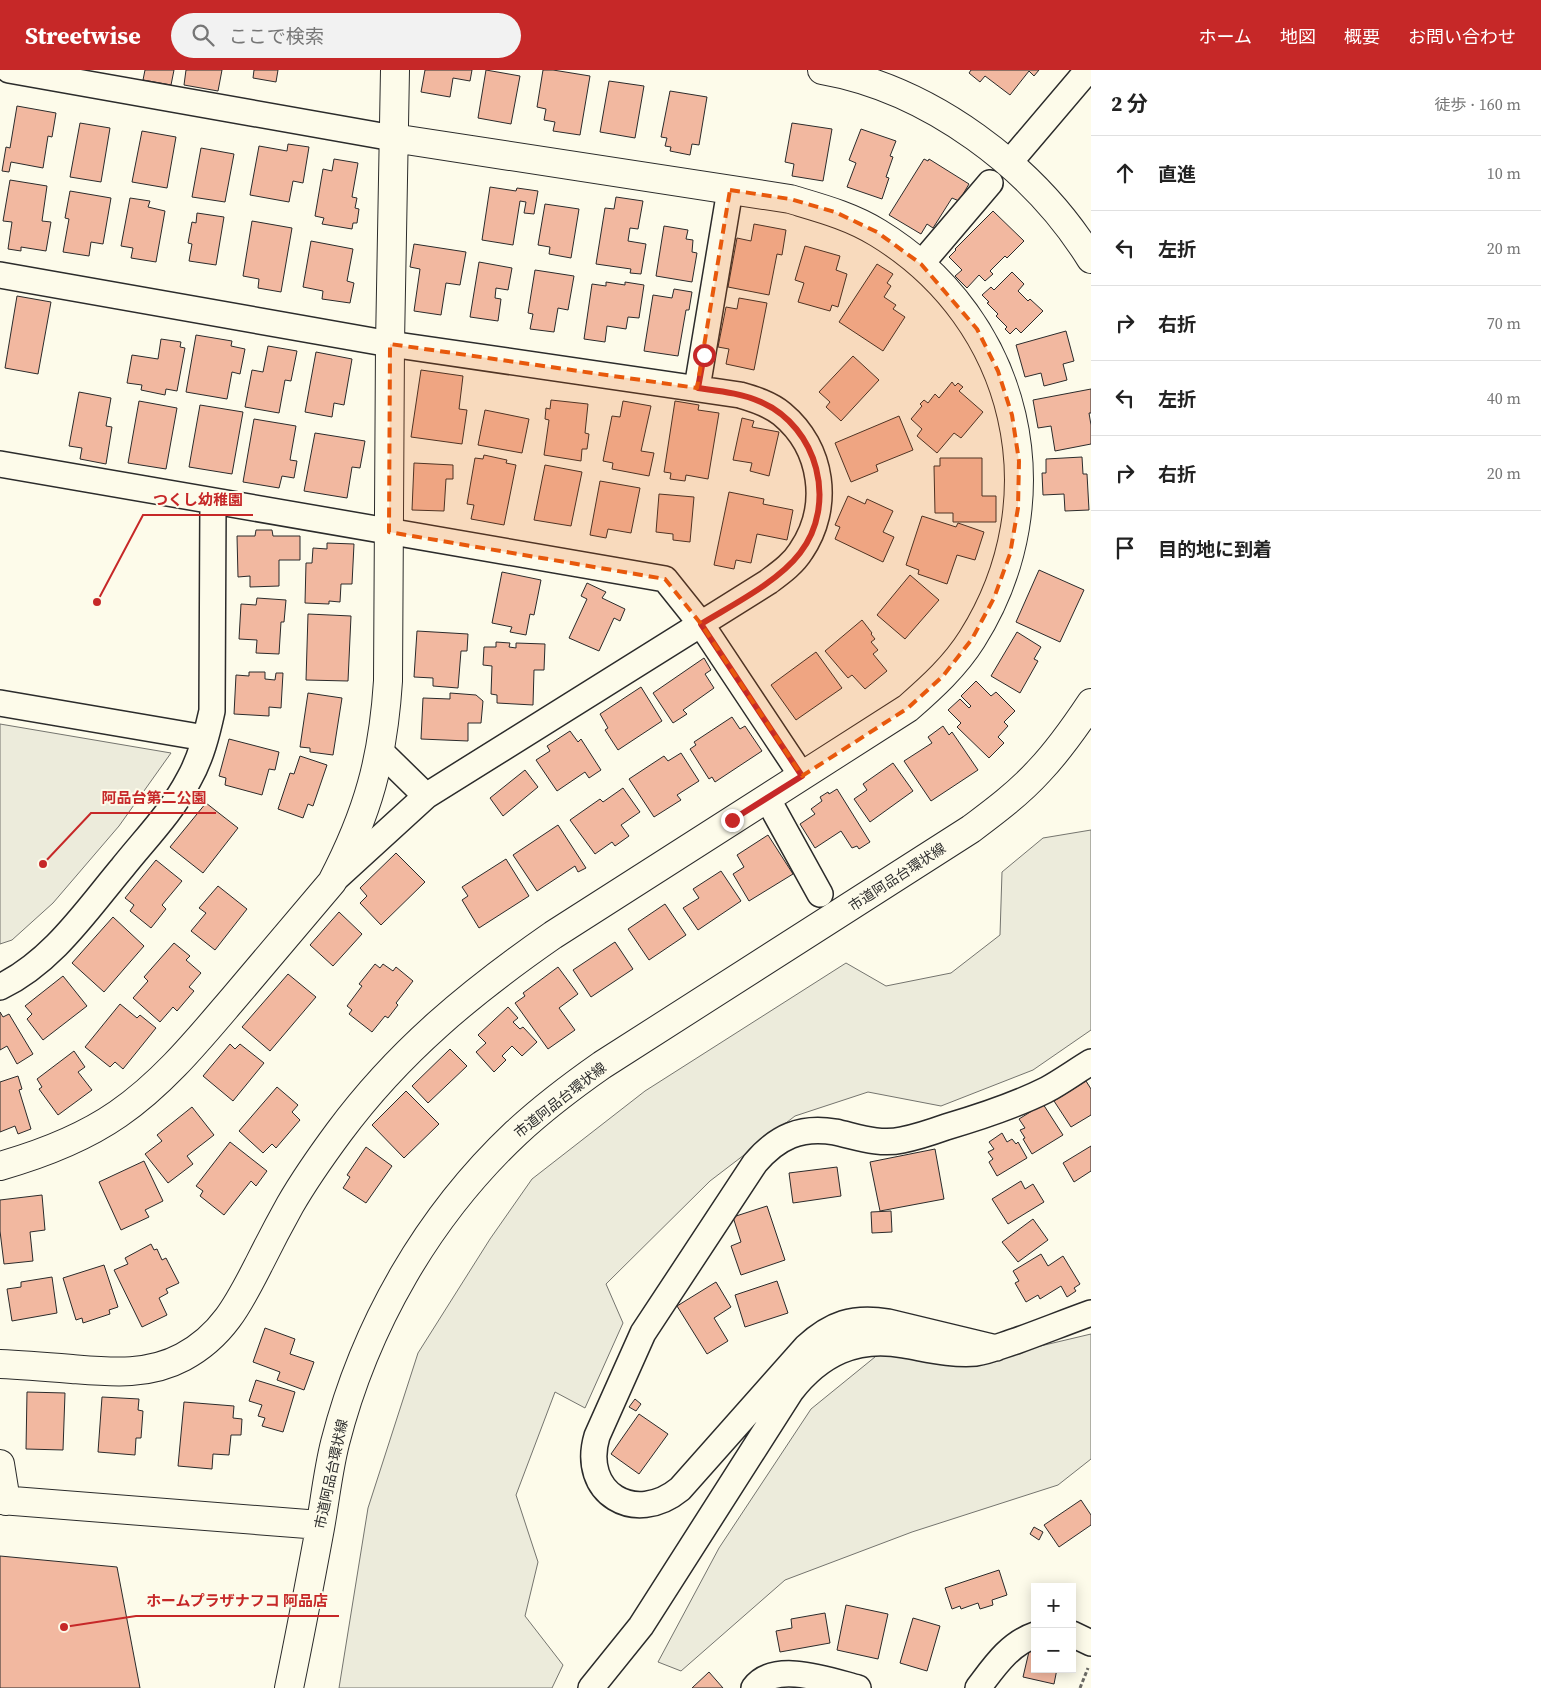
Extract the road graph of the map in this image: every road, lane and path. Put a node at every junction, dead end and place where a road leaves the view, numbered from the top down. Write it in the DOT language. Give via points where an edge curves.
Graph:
graph roads {
  1 [pos="9,70"];
  2 [pos="395,70"];
  3 [pos="822,70"];
  4 [pos="1088,70"];
  5 [pos="393,138"];
  6 [pos="1009,163"];
  7 [pos="990,184"];
  8 [pos="730,190"];
  9 [pos="1091,259"];
  10 [pos="921,264"];
  11 [pos="0,275"];
  12 [pos="390,344"];
  13 [pos="698,388"];
  14 [pos="0,464"];
  15 [pos="213,502"];
  16 [pos="388,532"];
  17 [pos="701,624"];
  18 [pos="0,703"];
  19 [pos="1091,703"];
  20 [pos="205,738"];
  21 [pos="380,751"];
  22 [pos="802,776"];
  23 [pos="426,796"];
  24 [pos="767,798"];
  25 [pos="332,882"];
  26 [pos="820,894"];
  27 [pos="0,987"];
  28 [pos="1091,1062"];
  29 [pos="0,1166"];
  30 [pos="1091,1313"];
  31 [pos="996,1348"];
  32 [pos="0,1364"];
  33 [pos="0,1464"];
  34 [pos="3,1500"];
  35 [pos="320,1525"];
  36 [pos="1076,1636"];
  37 [pos="1031,1637"];
  38 [pos="1091,1643"];
  39 [pos="1091,1662"];
  40 [pos="289,1688"];
  41 [pos="591,1688"];
  42 [pos="754,1688"];
  43 [pos="858,1688"];
  44 [pos="978,1688"];
  45 [pos="1080,1688"];
  1 -- 5 [label="street"];
  2 -- 5 [label="street"];
  3 -- 6 [label="street" via="870,83 911,100 950,120"];
  4 -- 6 [label="street"];
  5 -- 8 [label="street"];
  5 -- 12 [label="street"];
  6 -- 9 [label="street" via="1052,205"];
  7 -- 10 [label="street"];
  8 -- 10 [label="street" via="790,199 835,212 877,232"];
  8 -- 13 [label="street"];
  10 -- 22 [label="street" via="949,292 976,329 998,371 1012,415 1019,471 1018,508 1010,554 994,598 972,639 943,676 908,708"];
  11 -- 12 [label="street"];
  12 -- 13 [label="street"];
  12 -- 16 [label="street"];
  13 -- 17 [label="street" via="740,395 781,413 809,447 817,467 820,490 812,533 801,553 768,582"];
  14 -- 15 [label="street"];
  15 -- 16 [label="street"];
  15 -- 20 [label="street" via="212,711"];
  16 -- 17 [label="street" via="665,579"];
  16 -- 21 [label="street" via="388,681"];
  17 -- 22 [label="street"];
  17 -- 23 [label="street"];
  18 -- 20 [label="street"];
  19 -- 35 [label="street, 市道阿品台環状線" via="1039,772 1006,803 602,1065 543,1109 490,1159 422,1245 385,1308 356,1375 335,1445"];
  20 -- 27 [label="street" via="190,779 159,823 56,946 25,973"];
  21 -- 23 [label="street"];
  21 -- 25 [label="street" via="362,819"];
  22 -- 24 [label="street"];
  23 -- 25 [label="street"];
  24 -- 26 [label="street"];
  24 -- 32 [label="street" via="553,935 474,992 417,1043 358,1108 323,1154 292,1203 235,1311 203,1345 162,1367 138,1371"];
  25 -- 29 [label="street" via="184,1057 152,1088 79,1137 39,1155"];
  28 -- 31 [label="street" via="1046,1090 983,1116 913,1138 873,1141 835,1132 805,1131 777,1142 765,1151 643,1333 597,1436 593,1461 596,1473 610,1494 634,1505 658,1503 670,1497 806,1347 829,1329 843,1323 858,1320 888,1322"];
  30 -- 31 [label="street"];
  31 -- 41 [label="street" via="960,1354 880,1342 859,1344 820,1361 791,1391 640,1626"];
  33 -- 34 [label="street"];
  34 -- 35 [label="street"];
  35 -- 40 [label="street, 市道阿品台環状線"];
  36 -- 38 [label="street"];
  37 -- 44 [label="street" via="1004,1655"];
  39 -- 45 [label="path"];
  42 -- 43 [label="street" via="760,1681 795,1673"];
}
